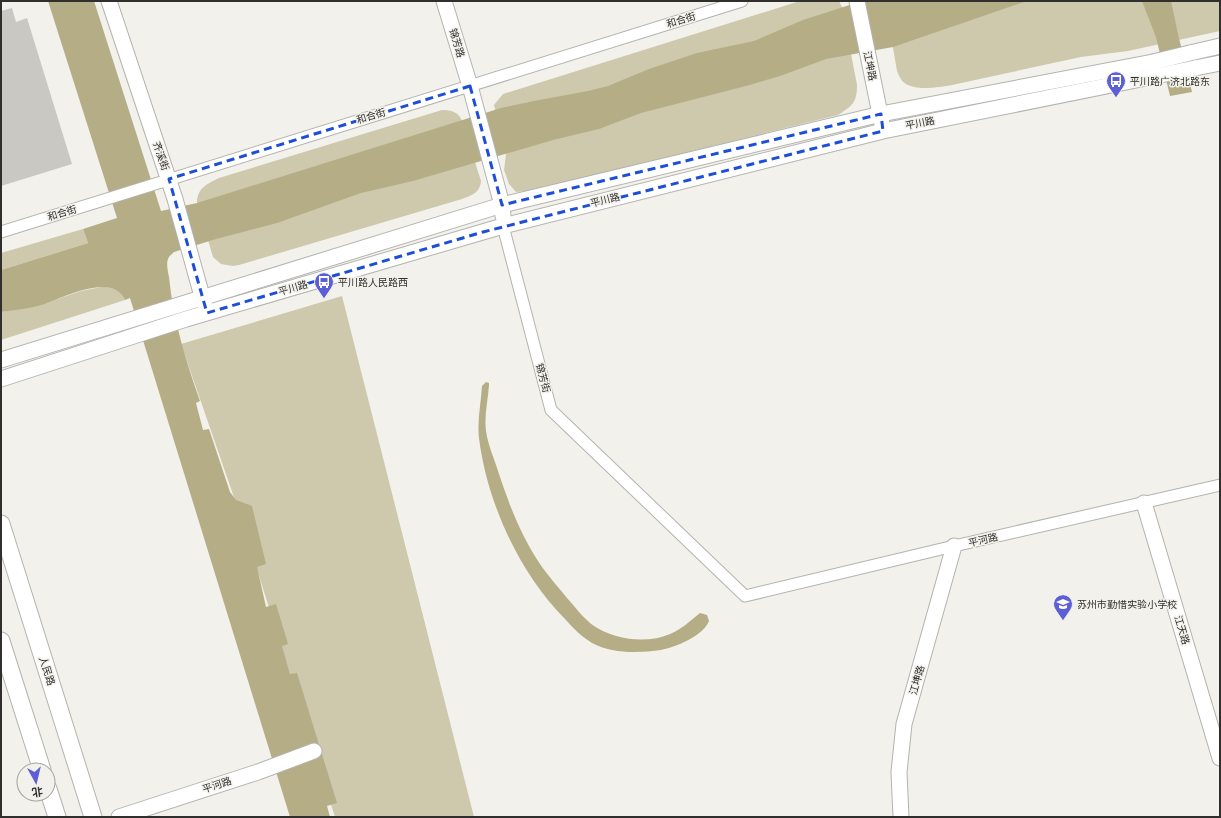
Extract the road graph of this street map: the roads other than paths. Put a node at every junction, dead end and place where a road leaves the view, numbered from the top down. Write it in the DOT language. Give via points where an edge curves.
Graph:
graph roads {
  1 [pos="109,1"];
  2 [pos="444,1"];
  3 [pos="742,1"];
  4 [pos="857,1"];
  5 [pos="1220,46"];
  6 [pos="1220,63"];
  7 [pos="470,86"];
  8 [pos="881,114"];
  9 [pos="883,131"];
  10 [pos="163,181"];
  11 [pos="502,205"];
  12 [pos="503,226"];
  13 [pos="1,232"];
  14 [pos="203,297"];
  15 [pos="207,313"];
  16 [pos="1,360"];
  17 [pos="1,379"];
  18 [pos="1220,485"];
  19 [pos="1144,503"];
  20 [pos="1,524"];
  21 [pos="954,546"];
  22 [pos="746,596"];
  23 [pos="1,641"];
  24 [pos="314,751"];
  25 [pos="1220,758"];
  26 [pos="39,762"];
  27 [pos="52,802"];
  28 [pos="57,817"];
  29 [pos="93,817"];
  30 [pos="119,817"];
  31 [pos="901,817"];
  1 -- 10 [label="street, 齐溪街"];
  2 -- 7 [label="street, 锦芳路"];
  3 -- 7 [label="street, 和合街"];
  4 -- 8 [label="street, 江坤路"];
  5 -- 8 [label="street, 平川路, bridge" via="1154,62"];
  6 -- 9 [label="street, 平川路, bridge"];
  7 -- 10 [label="street, 和合街"];
  7 -- 11 [label="street, 锦芳街"];
  8 -- 9 [label="street, 江坤路"];
  8 -- 11 [label="street, 平川路"];
  9 -- 12 [label="street, 平川路"];
  10 -- 13 [label="street, 和合街"];
  10 -- 14 [label="street, 齐溪街" via="175,199"];
  11 -- 12 [label="street, 锦芳街"];
  11 -- 14 [label="street, 平川路"];
  12 -- 15 [label="street, 平川路"];
  12 -- 22 [label="street, 锦芳街" via="552,410"];
  14 -- 15 [label="street, 齐溪街"];
  14 -- 16 [label="street, 平川路"];
  15 -- 17 [label="street, 平川路"];
  18 -- 19 [label="street, 平河路"];
  19 -- 21 [label="street, 平河路"];
  19 -- 25 [label="street, 江天路"];
  20 -- 29 [label="main road, 人民路"];
  21 -- 22 [label="street, 平河路"];
  21 -- 31 [label="street, 江坤路" via="904,724 899,772"];
  23 -- 26 [label="main road"];
  24 -- 30 [label="street, 平河路"];
  27 -- 28 [label="main road"];
}
